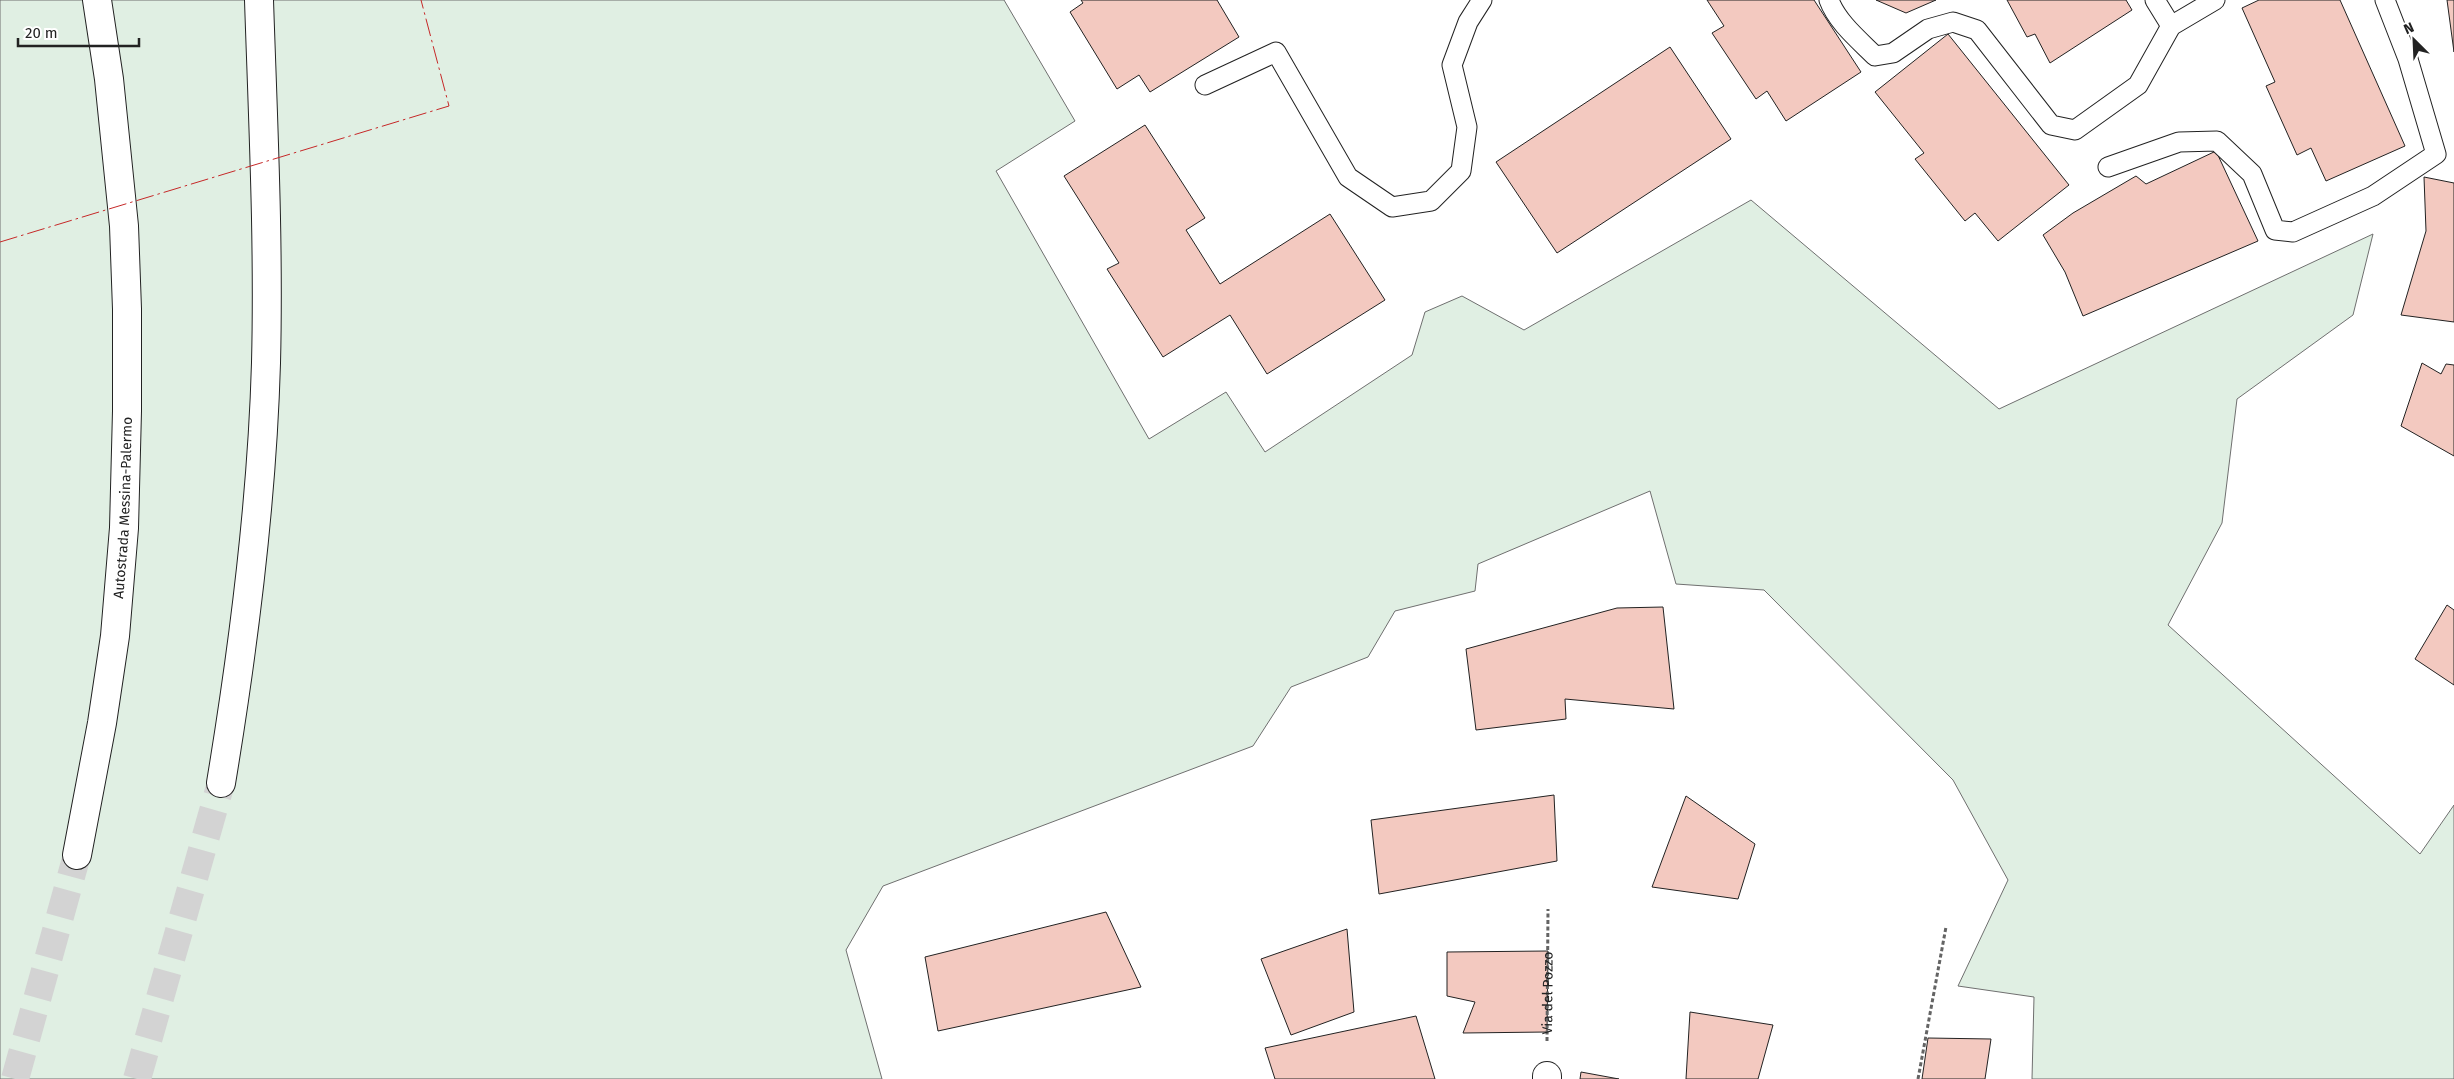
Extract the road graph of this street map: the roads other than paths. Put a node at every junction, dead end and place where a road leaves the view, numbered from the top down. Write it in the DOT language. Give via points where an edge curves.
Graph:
graph roads {
  1 [pos="97,0"];
  2 [pos="259,0"];
  3 [pos="1482,0"];
  4 [pos="1829,0"];
  5 [pos="2155,0"];
  6 [pos="2215,0"];
  7 [pos="2385,0"];
  8 [pos="2171,26"];
  9 [pos="1205,85"];
  10 [pos="2108,167"];
  11 [pos="221,783"];
  12 [pos="77,855"];
  1 -- 12 [label="highway, Autostrada Messina-Palermo" via="109,79 124,226 127,309 124,528 113,646"];
  2 -- 11 [label="highway" via="267,264 262,450 250,584"];
  3 -- 9 [label="lane" via="1468,22 1452,65 1467,127 1461,171 1431,201 1392,207 1348,177 1276,52"];
  4 -- 8 [label="lane" via="1854,36 1875,56 1893,53 1928,29 1954,22 1977,30 2051,125 2075,130 2138,86"];
  5 -- 8 [label="lane"];
  6 -- 8 [label="lane"];
  7 -- 10 [label="lane" via="2408,59 2436,154 2373,196 2293,232 2275,230 2252,174 2218,142 2179,142"];
}
